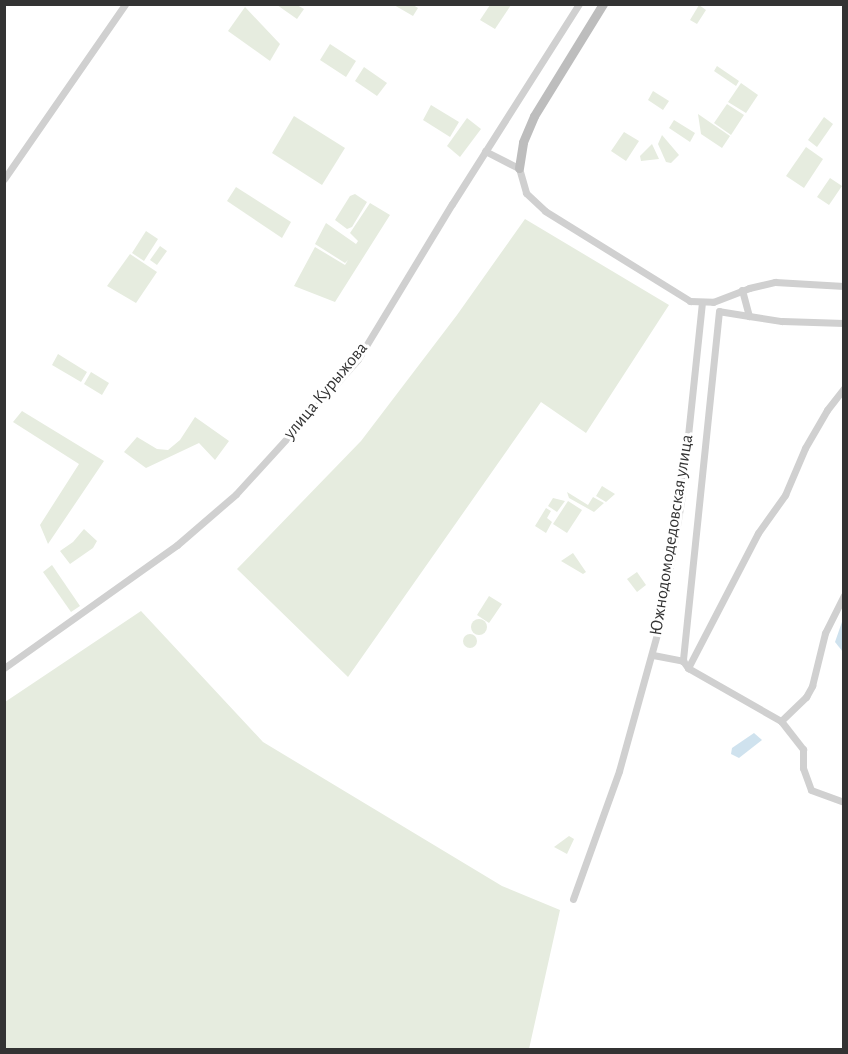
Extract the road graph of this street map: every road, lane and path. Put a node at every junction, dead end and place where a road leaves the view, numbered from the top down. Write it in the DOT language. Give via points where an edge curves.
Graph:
graph roads {
  1 [pos="125,4"];
  2 [pos="579,4"];
  3 [pos="603,4"];
  4 [pos="486,151"];
  5 [pos="519,168"];
  6 [pos="4,179"];
  7 [pos="843,286"];
  8 [pos="742,290"];
  9 [pos="702,303"];
  10 [pos="749,316"];
  11 [pos="843,323"];
  12 [pos="843,388"];
  13 [pos="843,595"];
  14 [pos="652,655"];
  15 [pos="683,661"];
  16 [pos="4,668"];
  17 [pos="688,668"];
  18 [pos="781,721"];
  19 [pos="843,802"];
  20 [pos="573,899"];
  1 -- 6 [label="street"];
  2 -- 4 [label="street, улица Курыжова"];
  3 -- 5 [label="street" via="528,128"];
  4 -- 5 [label="street"];
  4 -- 16 [label="street, улица Курыжова" via="358,359 236,494 177,545"];
  5 -- 9 [label="street" via="526,193 545,210 690,301"];
  7 -- 8 [label="street" via="775,282"];
  8 -- 9 [label="street"];
  8 -- 10 [label="street"];
  9 -- 14 [label="street, Южнодомодедовская улица" via="676,533"];
  10 -- 11 [label="street"];
  10 -- 15 [label="street" via="719,311"];
  12 -- 17 [label="street" via="805,448 785,495 758,533"];
  13 -- 18 [label="street" via="825,633 812,686"];
  14 -- 15 [label="street"];
  14 -- 20 [label="street, Южнодомодедовская улица" via="619,771"];
  15 -- 17 [label="street"];
  17 -- 18 [label="street"];
  18 -- 19 [label="street" via="803,748 803,768 812,790"];
}
